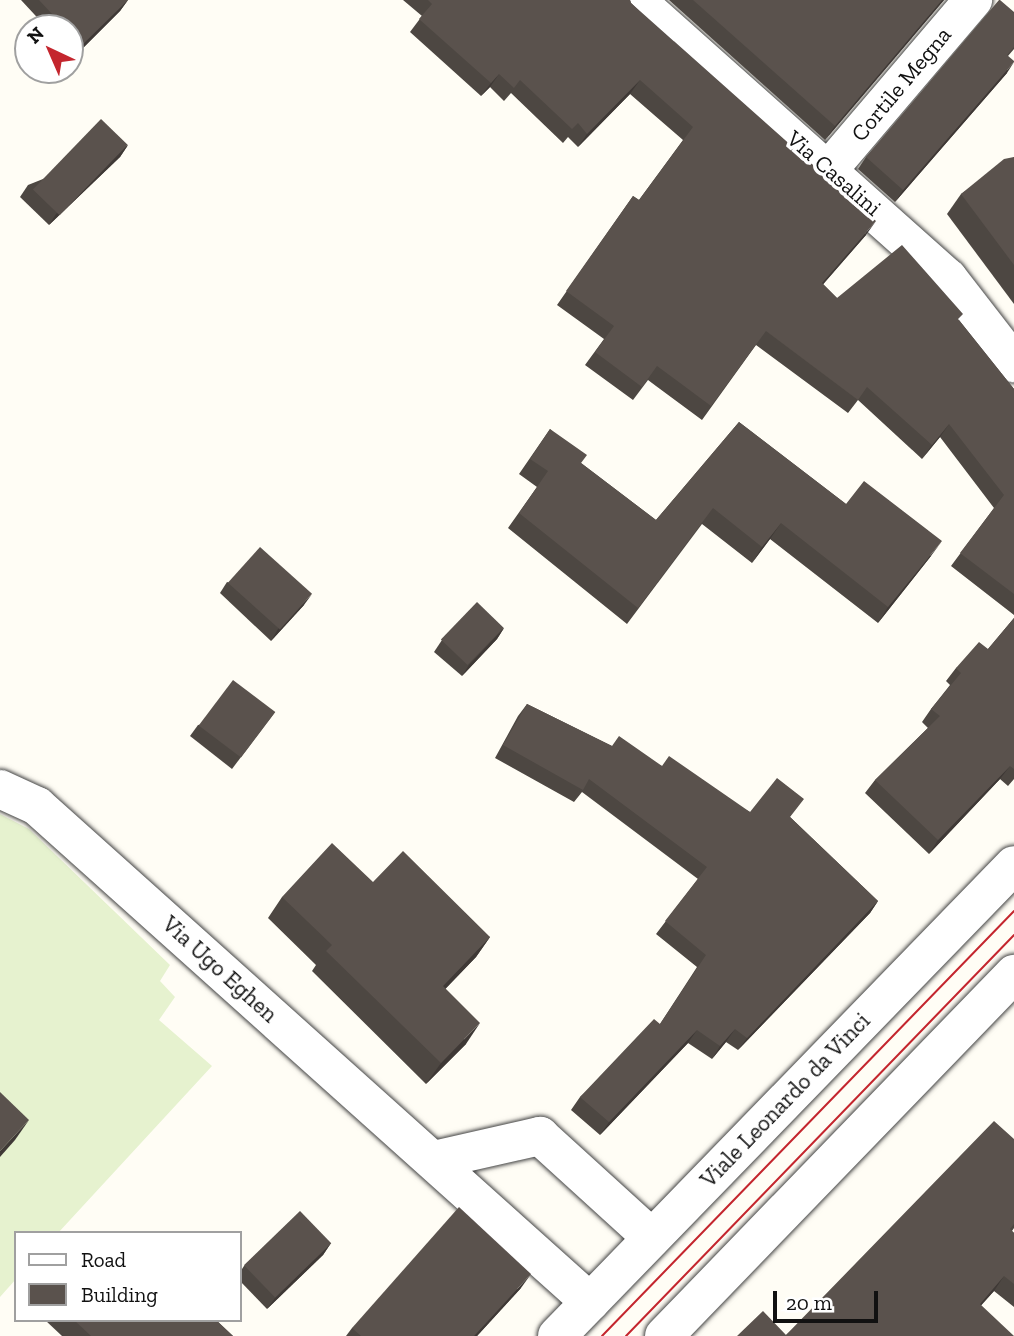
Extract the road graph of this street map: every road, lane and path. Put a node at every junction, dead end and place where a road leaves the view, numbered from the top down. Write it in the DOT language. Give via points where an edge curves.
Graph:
graph roads {
  1 [pos="636,0"];
  2 [pos="972,0"];
  3 [pos="830,168"];
  4 [pos="1014,363"];
  5 [pos="0,789"];
  6 [pos="1014,865"];
  7 [pos="1014,974"];
  8 [pos="434,1160"];
  9 [pos="651,1237"];
  10 [pos="590,1302"];
  11 [pos="557,1336"];
  12 [pos="664,1336"];
  1 -- 3 [label="street, Via Casalini"];
  2 -- 3 [label="street, Cortile Megna"];
  3 -- 4 [label="street, Via Casalini" via="948,278"];
  5 -- 8 [label="street, Via Ugo Eghen" via="37,806"];
  6 -- 9 [label="street, Viale Leonardo da Vinci"];
  7 -- 12 [label="street"];
  8 -- 9 [label="street" via="540,1136"];
  8 -- 10 [label="street, Via Ugo Eghen"];
  9 -- 10 [label="street, Viale Leonardo da Vinci"];
  10 -- 11 [label="street, Viale Leonardo da Vinci"];
}
